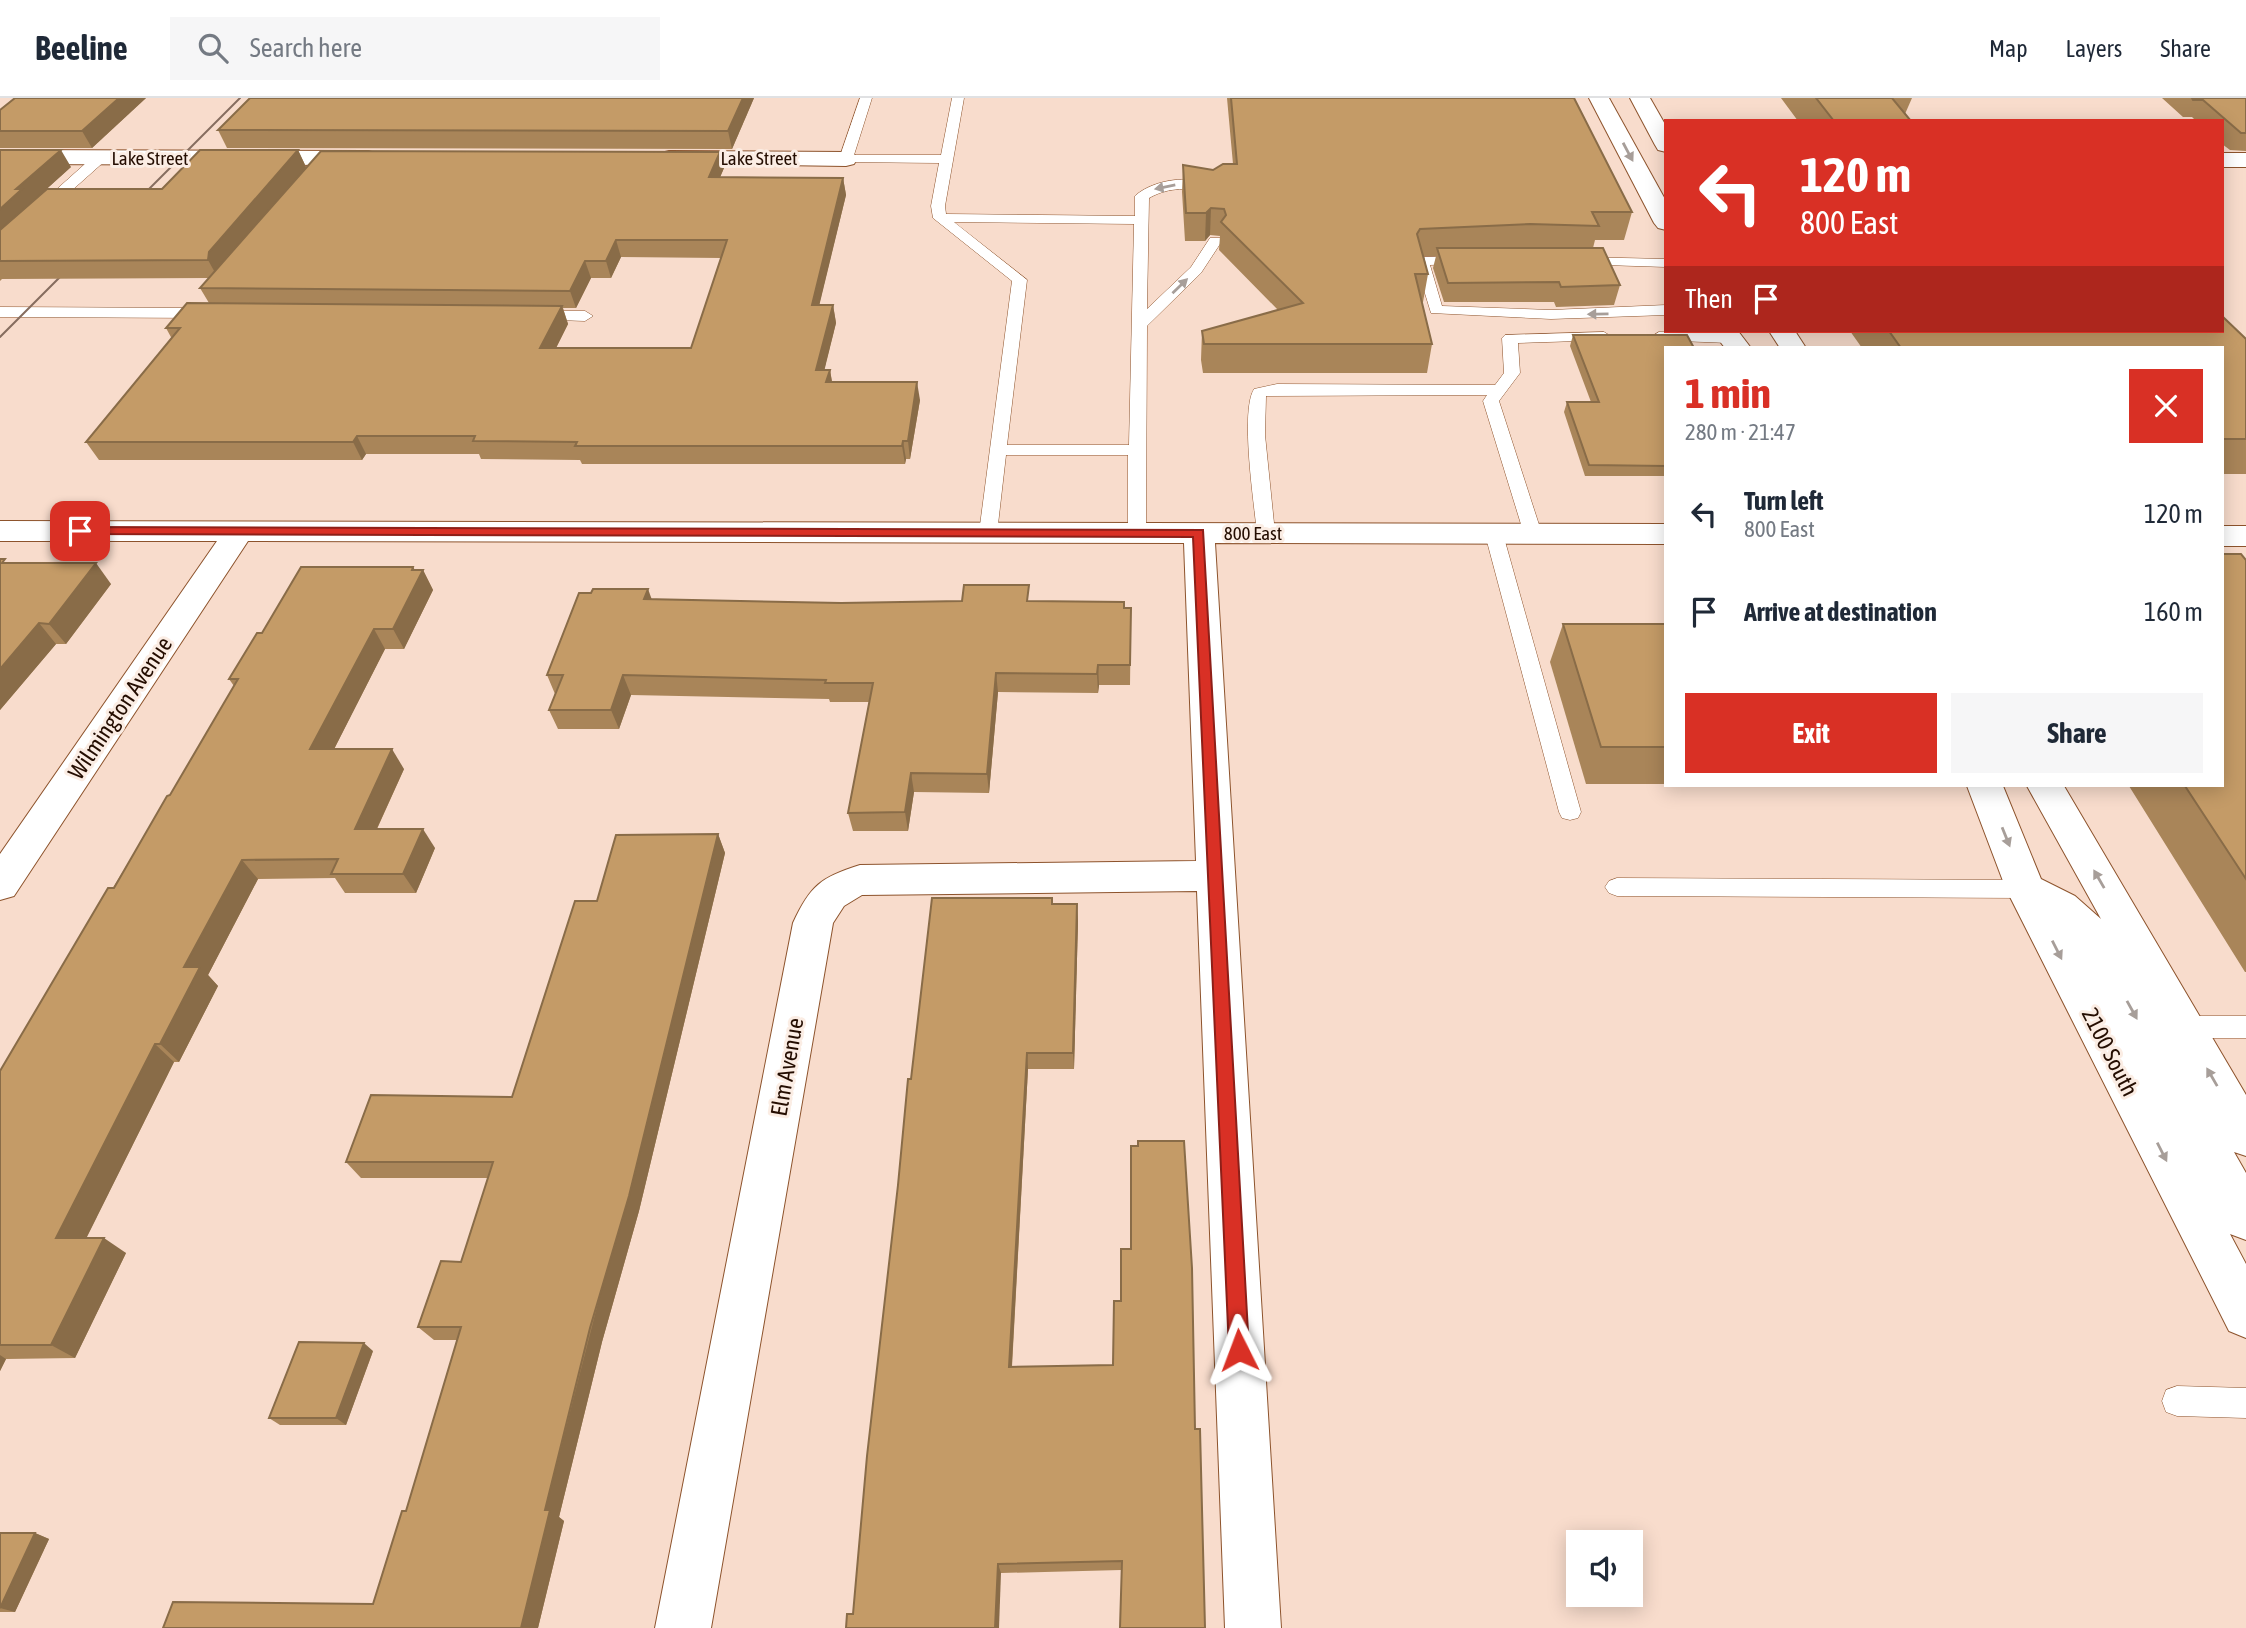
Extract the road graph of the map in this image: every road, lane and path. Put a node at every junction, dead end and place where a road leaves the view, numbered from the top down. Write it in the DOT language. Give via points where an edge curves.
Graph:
graph roads {
  1 [pos="866,98"];
  2 [pos="958,98"];
  3 [pos="1600,98"];
  4 [pos="1640,98"];
  5 [pos="1664,141"];
  6 [pos="0,157"];
  7 [pos="101,158"];
  8 [pos="325,158"];
  9 [pos="385,158"];
  10 [pos="642,158"];
  11 [pos="846,159"];
  12 [pos="947,159"];
  13 [pos="2224,160"];
  14 [pos="2246,160"];
  15 [pos="308,177"];
  16 [pos="1212,191"];
  17 [pos="940,219"];
  18 [pos="1664,219"];
  19 [pos="1140,220"];
  20 [pos="1214,241"];
  21 [pos="0,247"];
  22 [pos="1485,260"];
  23 [pos="1559,261"];
  24 [pos="1664,263"];
  25 [pos="1664,310"];
  26 [pos="0,312"];
  27 [pos="222,313"];
  28 [pos="515,316"];
  29 [pos="584,316"];
  30 [pos="1139,326"];
  31 [pos="1615,337"];
  32 [pos="1642,337"];
  33 [pos="1731,339"];
  34 [pos="1499,390"];
  35 [pos="998,450"];
  36 [pos="1137,450"];
  37 [pos="0,531"];
  38 [pos="239,531"];
  39 [pos="988,533"];
  40 [pos="1137,533"];
  41 [pos="1199,533"];
  42 [pos="1266,533"];
  43 [pos="1494,534"];
  44 [pos="1533,534"];
  45 [pos="1664,534"];
  46 [pos="2224,536"];
  47 [pos="2246,536"];
  48 [pos="1985,787"];
  49 [pos="2046,787"];
  50 [pos="1570,813"];
  51 [pos="1216,876"];
  52 [pos="0,885"];
  53 [pos="1617,887"];
  54 [pos="2026,889"];
  55 [pos="2184,1027"];
  56 [pos="2246,1027"];
  57 [pos="2246,1136"];
  58 [pos="2246,1218"];
  59 [pos="2246,1314"];
  60 [pos="2177,1401"];
  61 [pos="2246,1403"];
  62 [pos="683,1628"];
  63 [pos="1253,1628"];
  1 -- 11 [label="lane"];
  2 -- 12 [label="lane"];
  3 -- 18 [label="street, one-way"];
  4 -- 5 [label="street"];
  6 -- 7 [label="street, Lake Street"];
  7 -- 8 [label="street, Lake Street"];
  7 -- 21 [label="lane"];
  8 -- 9 [label="street, Lake Street"];
  8 -- 15 [label="lane"];
  10 -- 11 [label="street, Lake Street"];
  11 -- 12 [label="lane"];
  12 -- 17 [label="lane"];
  13 -- 14 [label="street"];
  16 -- 19 [label="lane, one-way" via="1187,184 1158,187 1142,195"];
  17 -- 19 [label="lane"];
  17 -- 35 [label="lane" via="1020,281"];
  19 -- 30 [label="lane"];
  30 -- 20 [label="lane, one-way" via="1196,270"];
  25 -- 22 [label="lane, one-way" via="1488,315 1436,310 1422,261"];
  23 -- 24 [label="lane"];
  26 -- 27 [label="lane"];
  28 -- 29 [label="lane"];
  30 -- 36 [label="lane"];
  31 -- 34 [label="lane" via="1510,338 1512,373"];
  32 -- 33 [label="lane"];
  34 -- 42 [label="lane" via="1260,392 1257,436"];
  34 -- 44 [label="lane" via="1491,401"];
  35 -- 36 [label="lane"];
  35 -- 39 [label="lane"];
  36 -- 40 [label="lane"];
  37 -- 38 [label="street, 800 East"];
  38 -- 39 [label="street, 800 East"];
  38 -- 52 [label="street, Wilmington Avenue"];
  39 -- 40 [label="street, 800 East"];
  40 -- 41 [label="street, 800 East"];
  41 -- 42 [label="street, 800 East"];
  41 -- 51 [label="street"];
  42 -- 43 [label="street, 800 East"];
  43 -- 44 [label="street, 800 East"];
  43 -- 50 [label="lane"];
  44 -- 45 [label="street, 800 East"];
  46 -- 47 [label="street"];
  48 -- 54 [label="street, 2100 South, one-way"];
  55 -- 49 [label="street, one-way"];
  51 -- 62 [label="street, Elm Avenue" via="860,880 836,888 822,902 811,936"];
  51 -- 63 [label="street"];
  53 -- 54 [label="lane"];
  54 -- 58 [label="street, one-way" via="2061,906 2090,934"];
  54 -- 59 [label="street, 2100 South, one-way"];
  55 -- 56 [label="lane"];
  57 -- 55 [label="street, one-way"];
  60 -- 61 [label="lane"];
}
